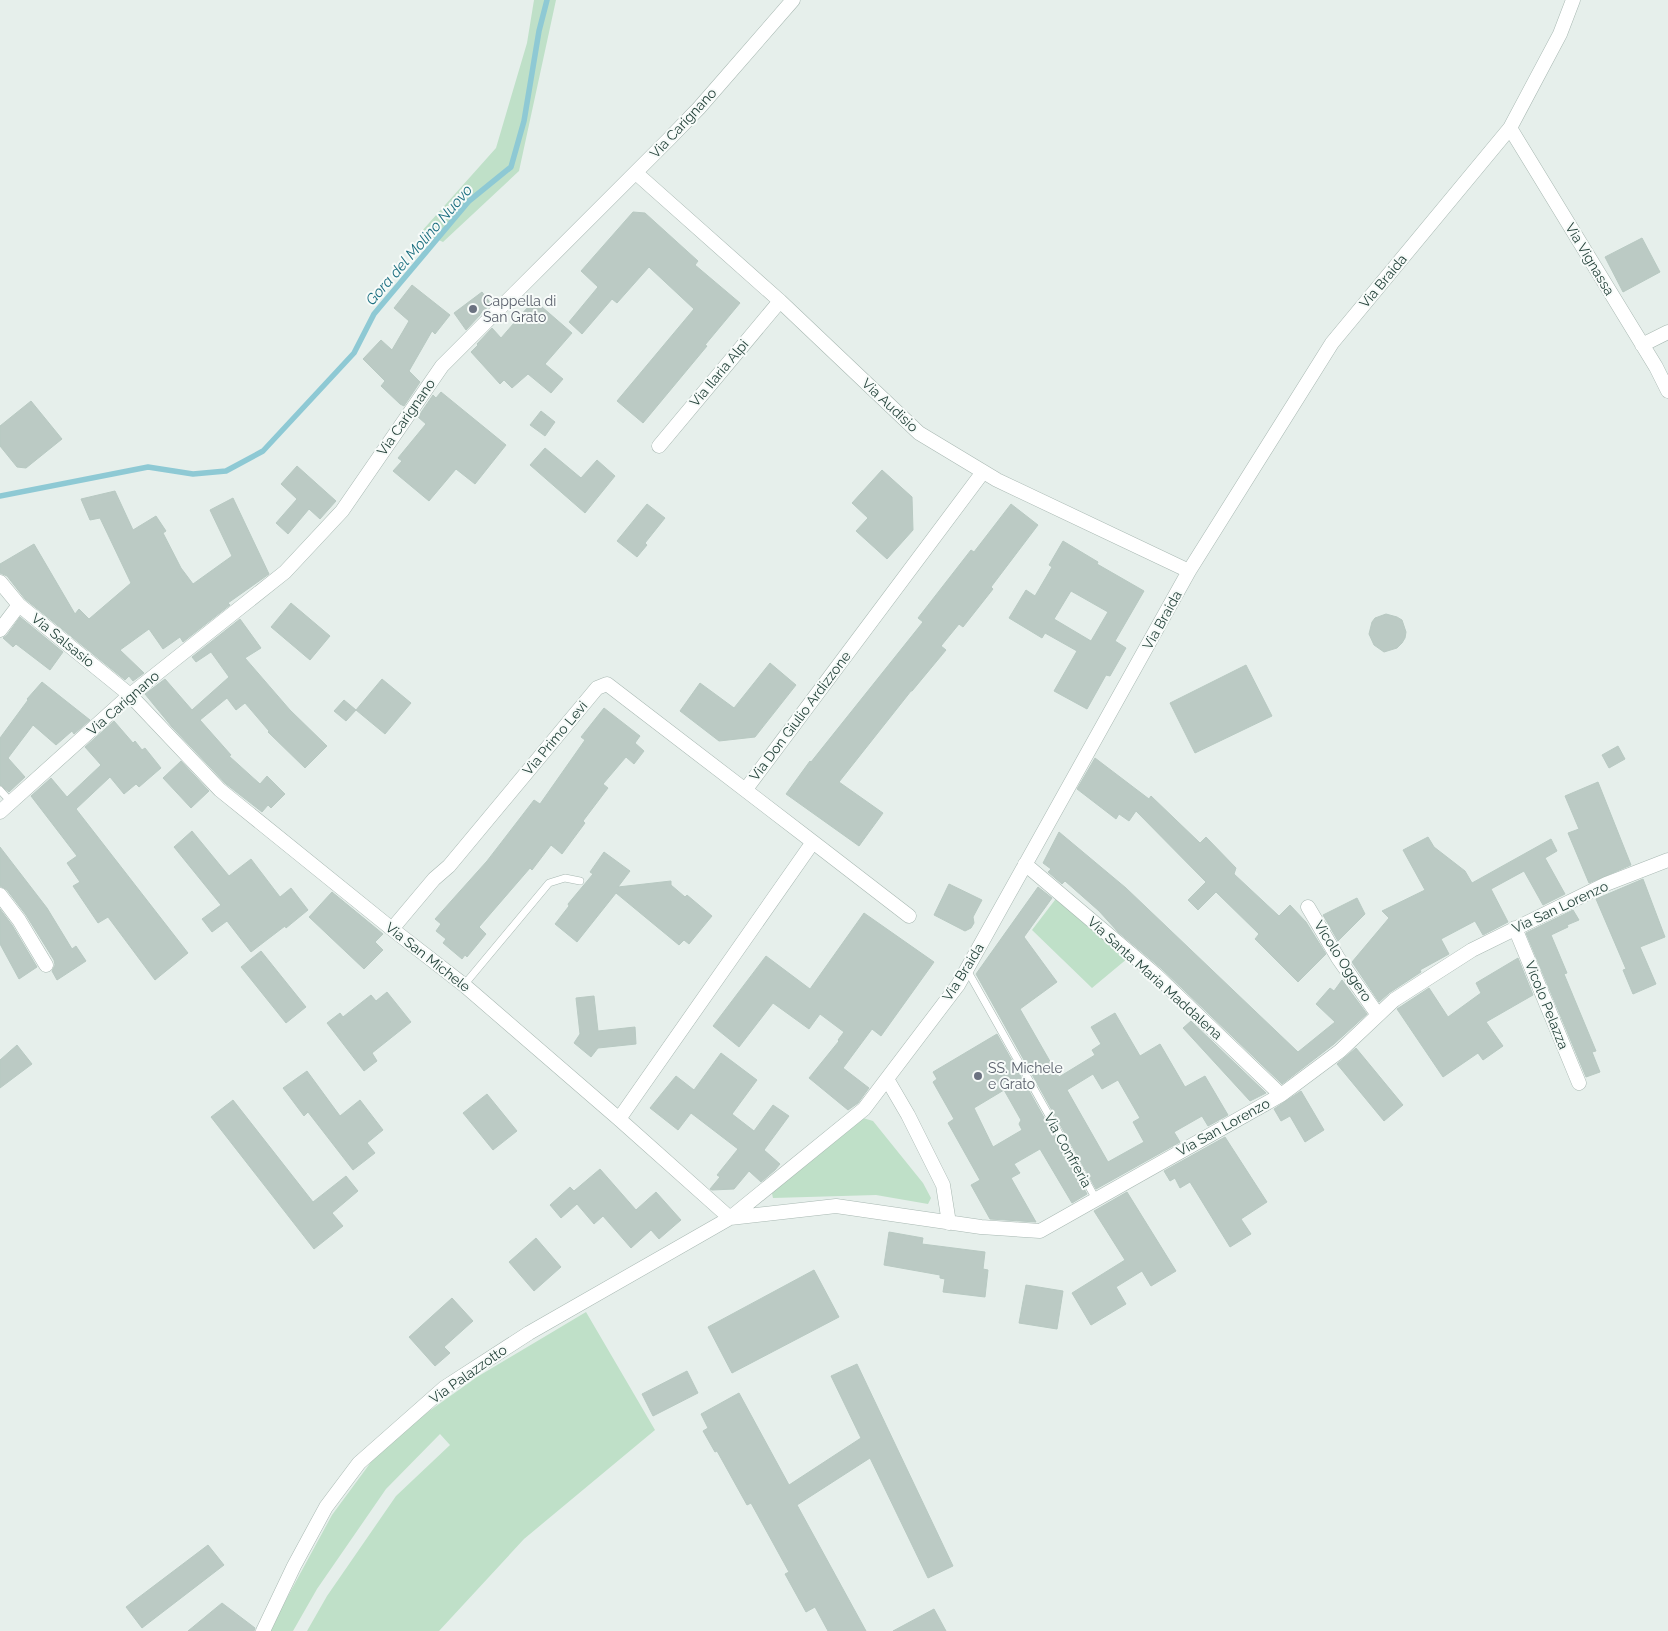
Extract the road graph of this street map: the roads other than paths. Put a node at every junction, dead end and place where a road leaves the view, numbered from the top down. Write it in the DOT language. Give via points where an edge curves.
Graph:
graph roads {
  1 [pos="793,0"];
  2 [pos="1573,0"];
  3 [pos="1510,128"];
  4 [pos="636,173"];
  5 [pos="780,300"];
  6 [pos="1668,332"];
  7 [pos="1642,345"];
  8 [pos="1668,391"];
  9 [pos="659,446"];
  10 [pos="983,472"];
  11 [pos="1189,571"];
  12 [pos="0,582"];
  13 [pos="19,605"];
  14 [pos="0,630"];
  15 [pos="130,694"];
  16 [pos="746,789"];
  17 [pos="0,790"];
  18 [pos="11,802"];
  19 [pos="0,812"];
  20 [pos="813,842"];
  21 [pos="1668,860"];
  22 [pos="1025,864"];
  23 [pos="580,880"];
  24 [pos="0,895"];
  25 [pos="1308,907"];
  26 [pos="909,916"];
  27 [pos="1515,928"];
  28 [pos="392,929"];
  29 [pos="46,965"];
  30 [pos="967,969"];
  31 [pos="464,985"];
  32 [pos="1378,1015"];
  33 [pos="886,1079"];
  34 [pos="1578,1083"];
  35 [pos="1281,1095"];
  36 [pos="619,1119"];
  37 [pos="1096,1199"];
  38 [pos="730,1218"];
  39 [pos="949,1223"];
  40 [pos="263,1631"];
  1 -- 4 [label="street, Via Carignano" via="699,108"];
  2 -- 3 [label="street, Via Braida" via="1560,34"];
  3 -- 7 [label="street, Via Vignassa"];
  3 -- 11 [label="street, Via Braida" via="1332,343"];
  4 -- 5 [label="street, Via Audisio"];
  4 -- 15 [label="street, Via Carignano" via="442,366 342,510 285,572"];
  5 -- 9 [label="street, Via Ilaria Alpi"];
  5 -- 10 [label="street, Via Audisio" via="919,433"];
  6 -- 7 [label="street"];
  7 -- 8 [label="street, Via Vignassa"];
  10 -- 11 [label="street, Via Audisio"];
  10 -- 16 [label="street, Via Don Giulio Ardizzone"];
  11 -- 22 [label="street, Via Braida"];
  12 -- 13 [label="street, Via Salsasio"];
  13 -- 14 [label="street"];
  13 -- 15 [label="street, Via Salsasio"];
  15 -- 18 [label="street, Via Carignano"];
  15 -- 28 [label="street, Via San Michele" via="220,790"];
  16 -- 20 [label="street, Via Don Giulio Ardizzone"];
  16 -- 28 [label="street, Via Primo Levi" via="607,684 597,688 449,866"];
  17 -- 18 [label="lane"];
  18 -- 19 [label="street, Via Carignano"];
  20 -- 26 [label="street, Via Don Giulio Ardizzone"];
  20 -- 36 [label="street"];
  21 -- 27 [label="street, Via San Lorenzo" via="1606,884"];
  22 -- 30 [label="street, Via Braida"];
  22 -- 35 [label="street, Via Santa Maria Maddalena" via="1156,975"];
  23 -- 31 [label="lane" via="565,878 550,883"];
  24 -- 29 [label="street"];
  25 -- 32 [label="street, Vicolo Oggero" via="1338,958"];
  27 -- 32 [label="street, Via San Lorenzo" via="1472,950 1394,1000"];
  27 -- 34 [label="street, Vicolo Pelazza"];
  28 -- 31 [label="street, Via San Michele"];
  30 -- 33 [label="street, Via Braida"];
  30 -- 37 [label="lane, Via Confreria"];
  31 -- 36 [label="street, Via San Michele"];
  32 -- 35 [label="street, Via San Lorenzo" via="1340,1051"];
  33 -- 38 [label="street, Via Braida" via="864,1109"];
  33 -- 39 [label="street" via="943,1185"];
  35 -- 37 [label="street, Via San Lorenzo"];
  36 -- 38 [label="street, Via San Michele"];
  37 -- 39 [label="street, Via San Lorenzo" via="1040,1231"];
  38 -- 39 [label="street, Via San Lorenzo" via="836,1206"];
  38 -- 40 [label="street, Via Palazzotto" via="529,1333 444,1388 408,1419 359,1463 326,1507"];
}
